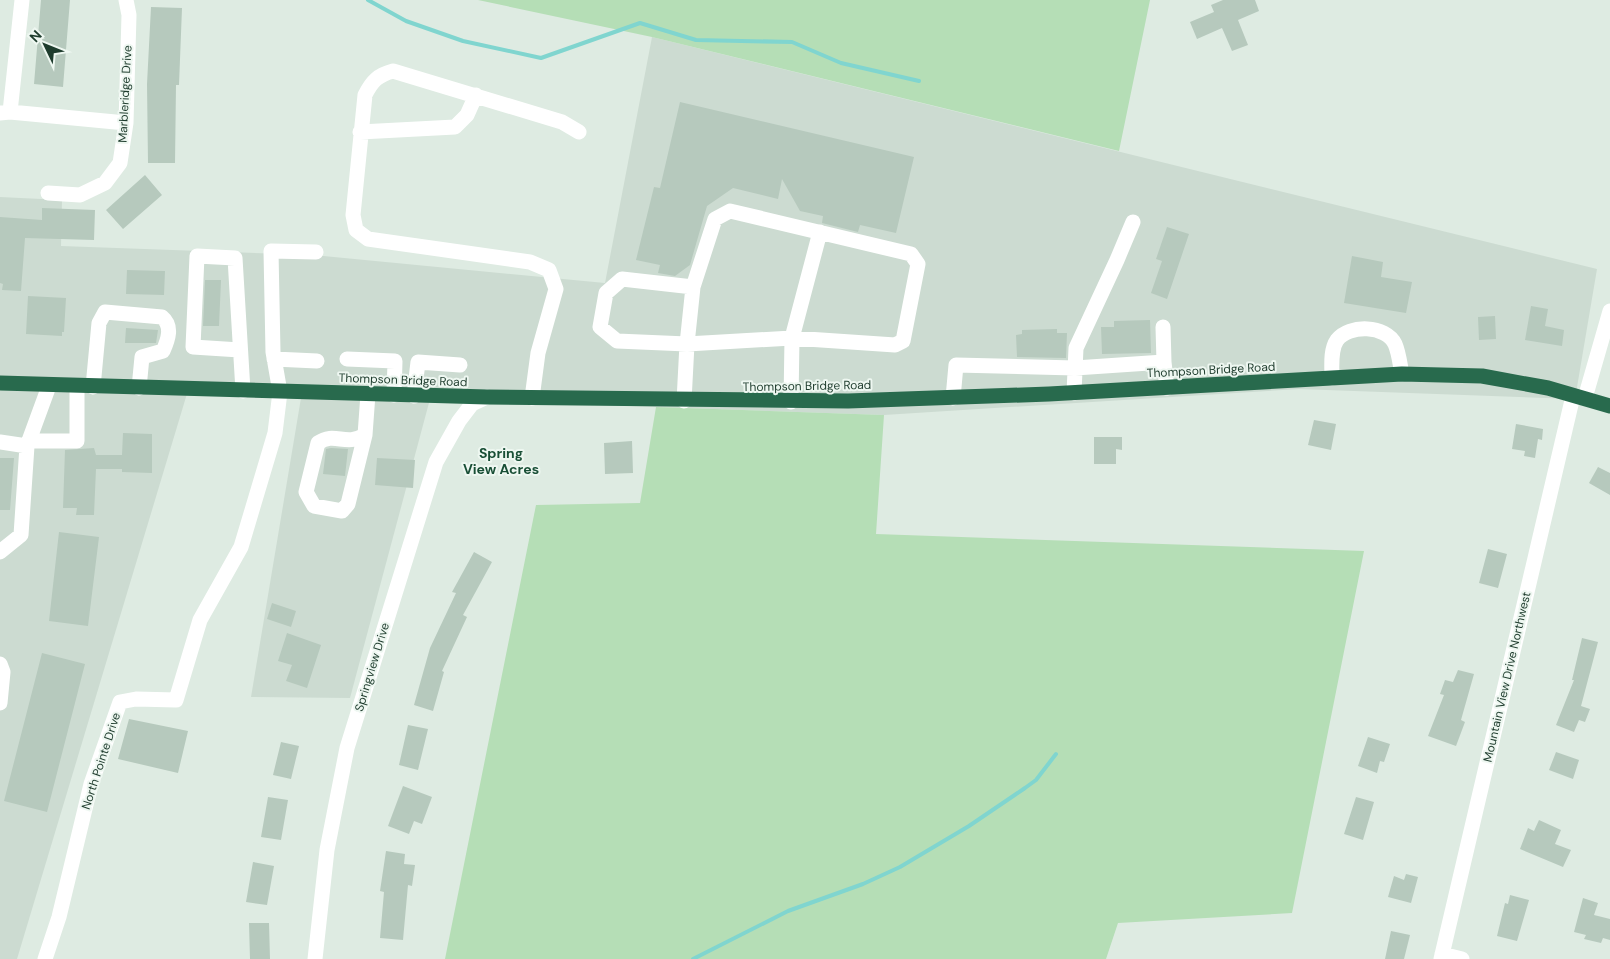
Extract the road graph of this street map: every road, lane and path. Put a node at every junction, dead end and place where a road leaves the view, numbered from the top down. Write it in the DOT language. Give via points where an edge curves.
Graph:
graph roads {
  1 [pos="22,0"];
  2 [pos="126,0"];
  3 [pos="476,95"];
  4 [pos="5,112"];
  5 [pos="126,123"];
  6 [pos="360,132"];
  7 [pos="579,132"];
  8 [pos="48,193"];
  9 [pos="1133,222"];
  10 [pos="820,232"];
  11 [pos="316,252"];
  12 [pos="692,287"];
  13 [pos="1610,311"];
  14 [pos="1163,327"];
  15 [pos="792,338"];
  16 [pos="687,344"];
  17 [pos="240,350"];
  18 [pos="347,359"];
  19 [pos="274,360"];
  20 [pos="317,361"];
  21 [pos="1164,362"];
  22 [pos="460,365"];
  23 [pos="1075,368"];
  24 [pos="1402,374"];
  25 [pos="1332,378"];
  26 [pos="0,383"];
  27 [pos="49,386"];
  28 [pos="77,386"];
  29 [pos="93,387"];
  30 [pos="139,388"];
  31 [pos="1167,388"];
  32 [pos="243,391"];
  33 [pos="280,392"];
  34 [pos="1074,393"];
  35 [pos="368,394"];
  36 [pos="394,395"];
  37 [pos="414,396"];
  38 [pos="1579,397"];
  39 [pos="487,398"];
  40 [pos="532,398"];
  41 [pos="953,398"];
  42 [pos="684,401"];
  43 [pos="790,402"];
  44 [pos="1610,406"];
  45 [pos="365,434"];
  46 [pos="0,442"];
  47 [pos="28,443"];
  48 [pos="0,552"];
  49 [pos="0,664"];
  50 [pos="0,703"];
  51 [pos="1441,957"];
  52 [pos="45,959"];
  53 [pos="315,959"];
  54 [pos="1462,959"];
  1 -- 4 [label="street"];
  2 -- 5 [label="street, Marbleridge Drive" via="129,15"];
  3 -- 6 [label="street" via="467,116 455,127"];
  3 -- 6 [label="street" via="393,71 380,75 365,95"];
  3 -- 7 [label="street" via="562,122"];
  4 -- 5 [label="street"];
  5 -- 8 [label="street, Marbleridge Drive" via="120,163 105,183 80,195"];
  6 -- 40 [label="street" via="353,215 356,230 368,239 530,262 549,270 556,289 538,352"];
  9 -- 23 [label="street" via="1076,348"];
  10 -- 12 [label="street" via="730,211 715,219"];
  10 -- 15 [label="street"];
  10 -- 15 [label="street" via="911,254 918,264 903,341 894,346"];
  11 -- 19 [label="street" via="271,251"];
  12 -- 16 [label="street"];
  12 -- 16 [label="street" via="622,279 606,293 600,327 617,341"];
  13 -- 38 [label="street, Mountain View Drive Northwest"];
  14 -- 21 [label="street"];
  15 -- 16 [label="street"];
  15 -- 43 [label="street"];
  16 -- 42 [label="street"];
  17 -- 17 [label="street" via="234,257 197,256 192,347"];
  17 -- 32 [label="street"];
  18 -- 36 [label="street" via="395,361"];
  19 -- 20 [label="street"];
  19 -- 33 [label="street"];
  21 -- 23 [label="street"];
  21 -- 31 [label="street"];
  22 -- 37 [label="street" via="418,362"];
  23 -- 34 [label="street"];
  23 -- 41 [label="street" via="956,365"];
  24 -- 25 [label="highway, Thompson Bridge Road"];
  24 -- 25 [label="street" via="1395,344 1388,335 1379,330 1355,329 1337,340 1332,355"];
  24 -- 38 [label="highway, Thompson Bridge Road" via="1482,376"];
  25 -- 31 [label="highway, Thompson Bridge Road"];
  26 -- 27 [label="highway, Thompson Bridge Road"];
  27 -- 28 [label="highway, Thompson Bridge Road"];
  27 -- 47 [label="street"];
  28 -- 29 [label="highway, Thompson Bridge Road"];
  28 -- 47 [label="street" via="77,441"];
  29 -- 30 [label="highway, Thompson Bridge Road"];
  29 -- 30 [label="street" via="99,323 105,312 162,317 168,327 168,340 163,351 142,357"];
  30 -- 32 [label="highway, Thompson Bridge Road"];
  31 -- 34 [label="highway, Thompson Bridge Road"];
  32 -- 33 [label="highway, Thompson Bridge Road"];
  33 -- 35 [label="highway, Thompson Bridge Road"];
  33 -- 52 [label="street, North Pointe Drive" via="275,433 242,547 200,620 176,700 136,698 120,702 92,784 59,917"];
  34 -- 41 [label="highway, Thompson Bridge Road"];
  35 -- 36 [label="highway, Thompson Bridge Road"];
  35 -- 45 [label="street"];
  36 -- 37 [label="highway, Thompson Bridge Road"];
  37 -- 39 [label="highway, Thompson Bridge Road"];
  38 -- 44 [label="highway, Thompson Bridge Road"];
  38 -- 51 [label="street, Mountain View Drive Northwest"];
  39 -- 40 [label="highway, Thompson Bridge Road"];
  39 -- 53 [label="street, Springview Drive" via="472,404 436,462 350,738 327,850"];
  40 -- 42 [label="highway, Thompson Bridge Road"];
  41 -- 43 [label="highway, Thompson Bridge Road"];
  42 -- 43 [label="highway, Thompson Bridge Road"];
  45 -- 45 [label="street" via="355,441 326,438 318,443 306,492 314,506 342,511 348,504"];
  46 -- 47 [label="street"];
  47 -- 48 [label="street" via="21,535"];
  49 -- 50 [label="street" via="3,672"];
  51 -- 54 [label="street"];
}
